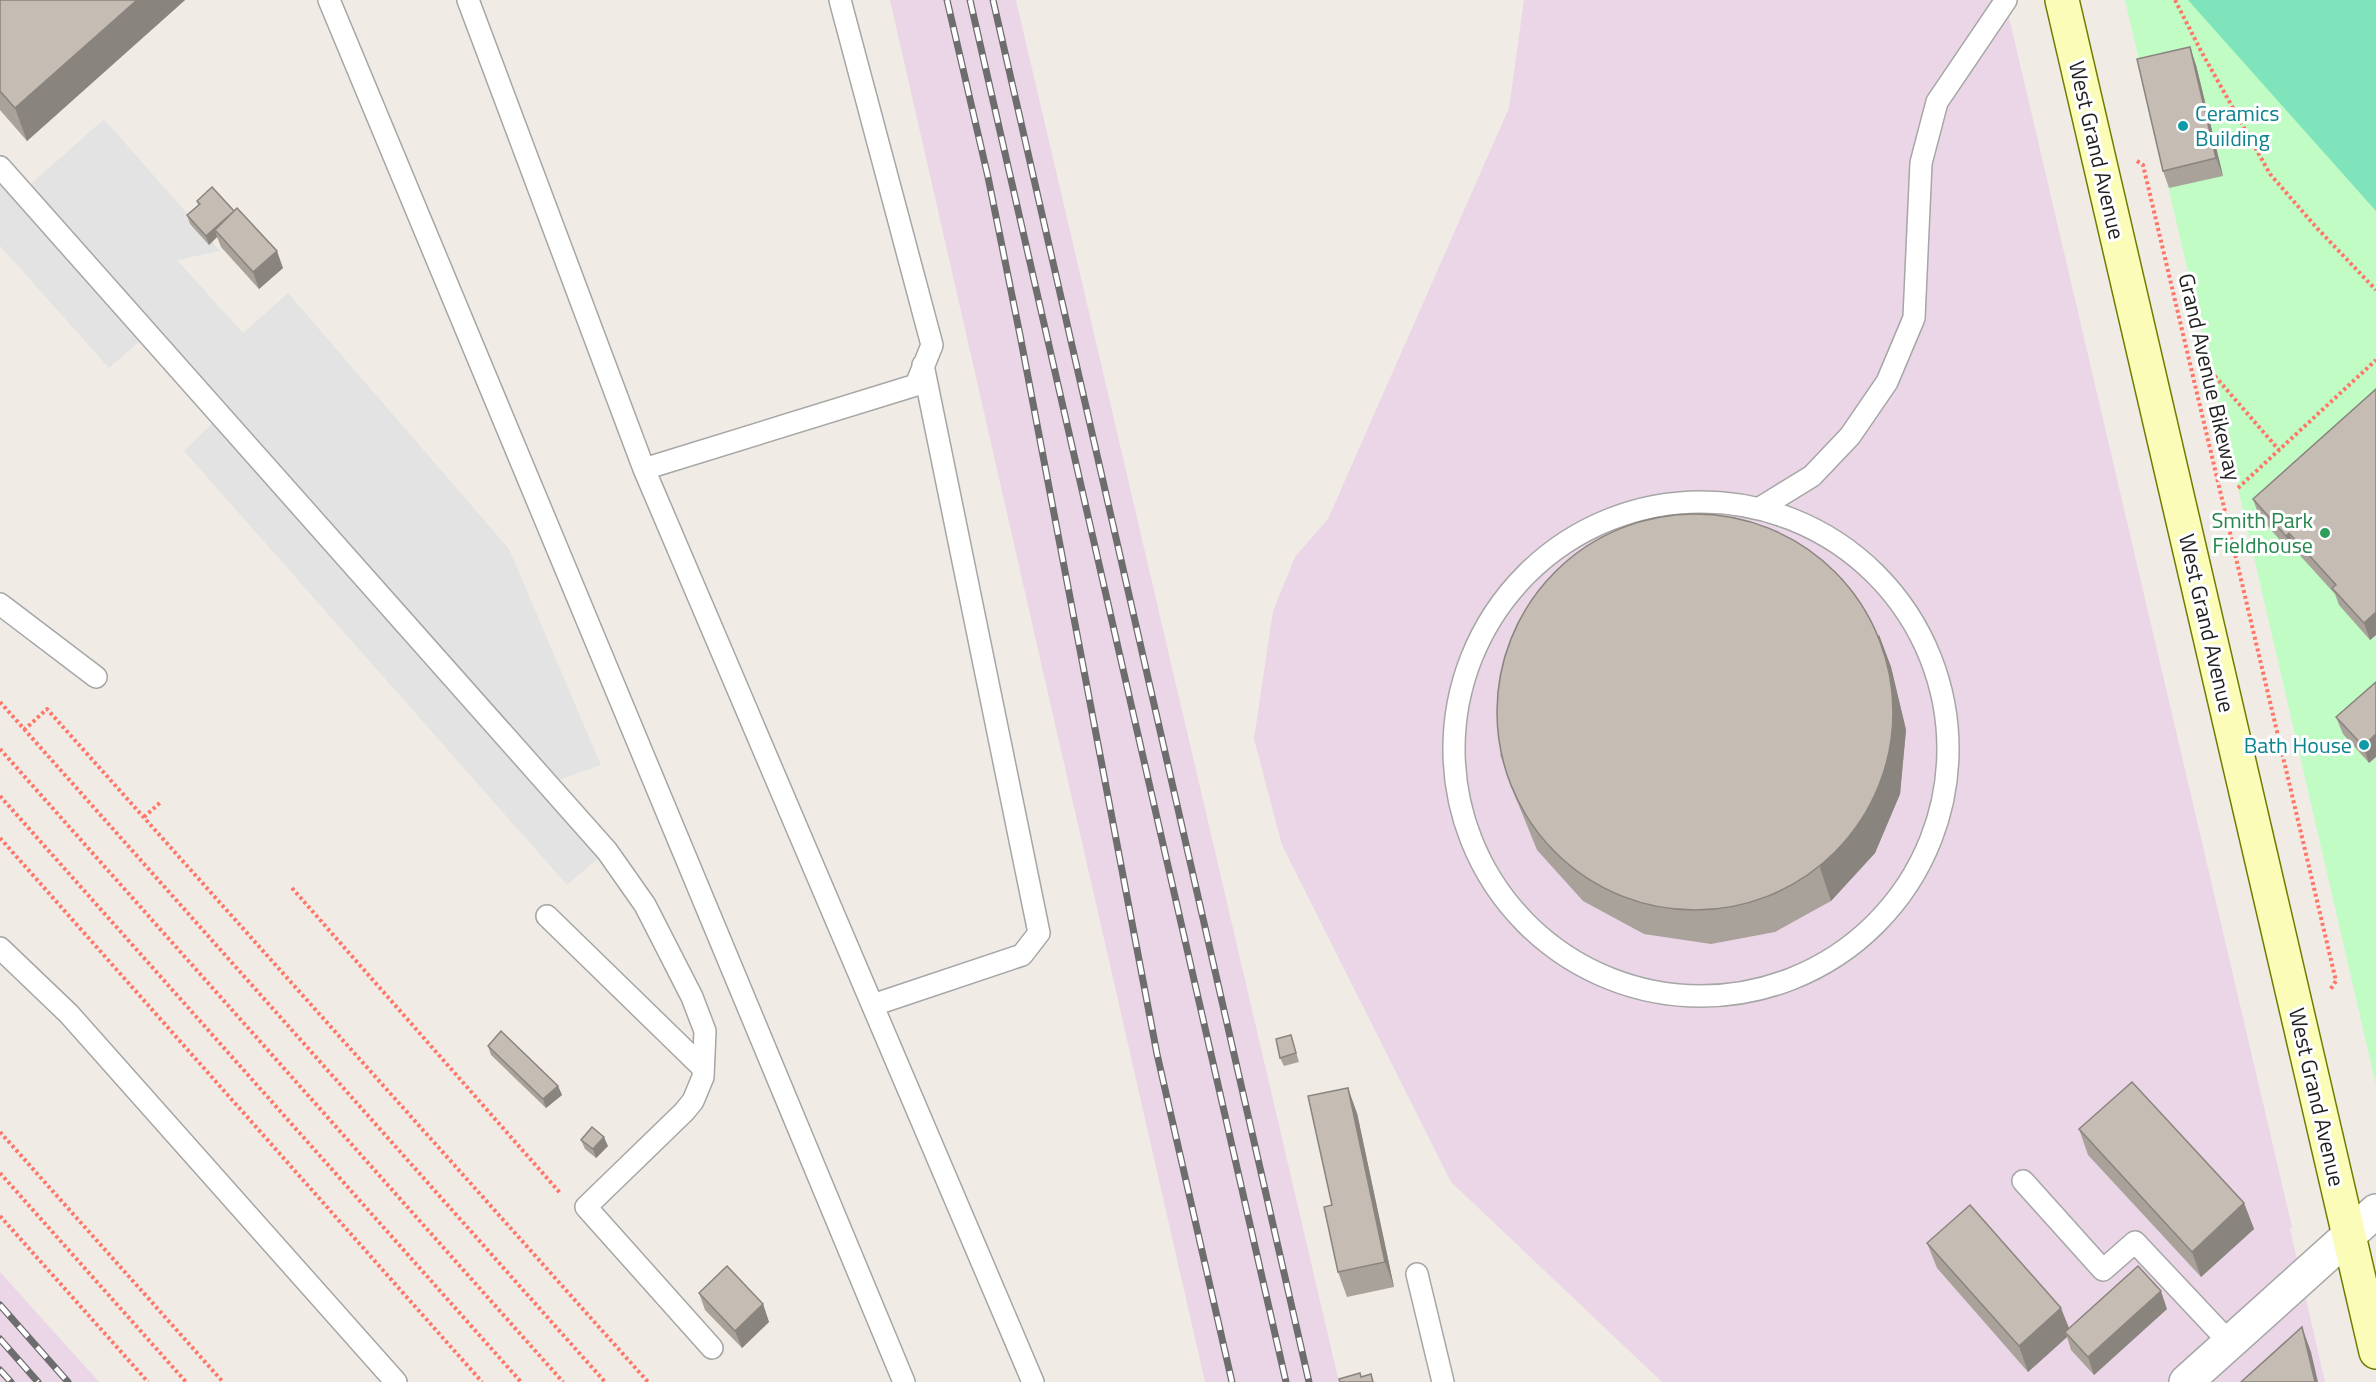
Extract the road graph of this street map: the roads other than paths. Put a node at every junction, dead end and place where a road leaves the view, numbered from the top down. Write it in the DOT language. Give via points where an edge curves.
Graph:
graph roads {
  1 [pos="329,0"];
  2 [pos="468,0"];
  3 [pos="840,0"];
  4 [pos="2006,0"];
  5 [pos="2062,0"];
  6 [pos="0,167"];
  7 [pos="923,366"];
  8 [pos="644,469"];
  9 [pos="1760,508"];
  10 [pos="0,604"];
  11 [pos="96,677"];
  12 [pos="547,916"];
  13 [pos="0,948"];
  14 [pos="873,1005"];
  15 [pos="704,1068"];
  16 [pos="2023,1181"];
  17 [pos="2376,1211"];
  18 [pos="2349,1234"];
  19 [pos="1417,1274"];
  20 [pos="2230,1343"];
  21 [pos="712,1348"];
  22 [pos="2376,1352"];
  23 [pos="396,1382"];
  24 [pos="904,1382"];
  25 [pos="1033,1382"];
  26 [pos="1443,1382"];
  27 [pos="2186,1382"];
  1 -- 24 [label="lane"];
  2 -- 8 [label="lane"];
  3 -- 7 [label="lane" via="932,345"];
  4 -- 9 [label="lane" via="1937,102 1921,163 1914,318 1887,381 1850,436 1812,476"];
  5 -- 18 [label="main road, West Grand Avenue"];
  6 -- 15 [label="lane" via="607,851 645,905 692,997 705,1031"];
  7 -- 8 [label="lane" via="916,385"];
  7 -- 14 [label="lane" via="1039,933 1022,955"];
  8 -- 14 [label="lane"];
  9 -- 9 [label="lane" via="1693,500 1625,511 1563,541 1512,586 1475,644 1455,709 1454,777 1471,844 1506,903 1556,950 1616,982 1682,996 1749,993 1812,971 1867,934 1910,883 1938,822 1948,744 1942,689 1917,627 1876,573 1823,533"];
  10 -- 11 [label="lane"];
  12 -- 15 [label="lane"];
  13 -- 23 [label="lane" via="69,1014"];
  14 -- 25 [label="lane"];
  15 -- 21 [label="lane" via="697,1094 684,1112 586,1207"];
  16 -- 20 [label="lane" via="2103,1270 2135,1242"];
  17 -- 18 [label="street"];
  18 -- 20 [label="street"];
  18 -- 22 [label="main road, West Grand Avenue"];
  19 -- 26 [label="lane"];
  20 -- 27 [label="street"];
}
